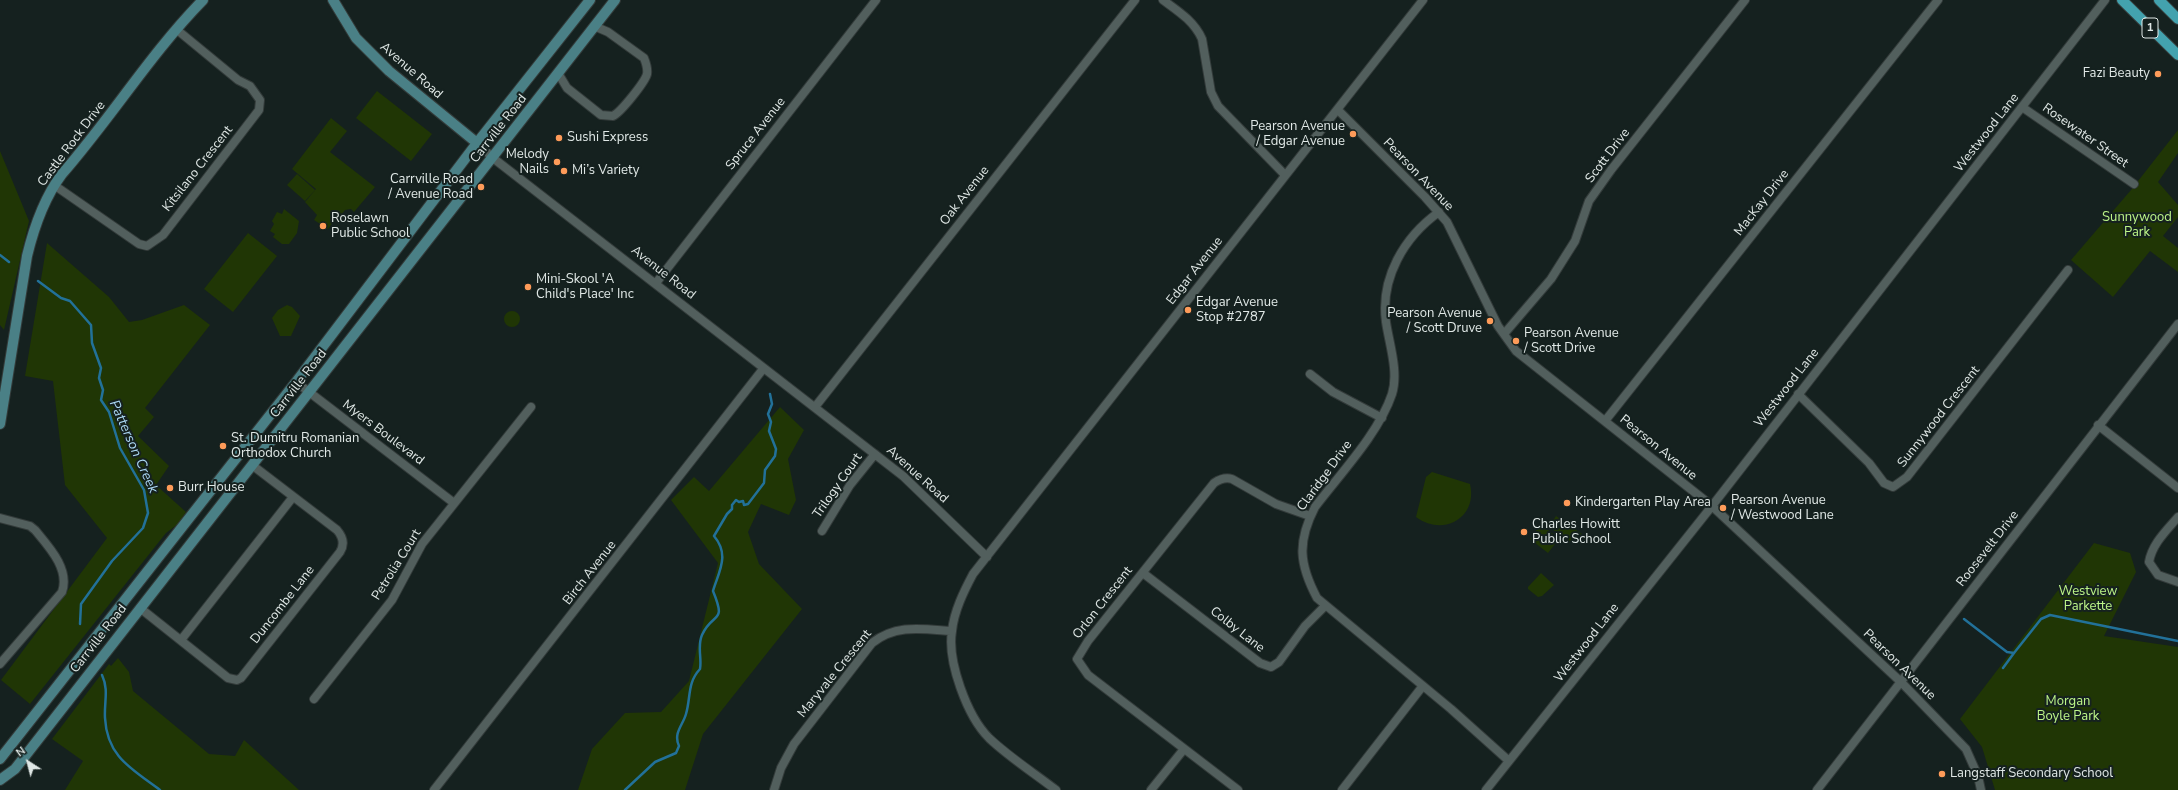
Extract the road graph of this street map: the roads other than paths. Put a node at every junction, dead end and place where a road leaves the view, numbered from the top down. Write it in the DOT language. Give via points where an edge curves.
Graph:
graph roads {
  1 [pos="203,0"];
  2 [pos="334,0"];
  3 [pos="590,0"];
  4 [pos="615,0"];
  5 [pos="876,0"];
  6 [pos="1135,0"];
  7 [pos="1163,0"];
  8 [pos="1423,0"];
  9 [pos="1744,0"];
  10 [pos="1938,0"];
  11 [pos="2105,0"];
  12 [pos="2122,0"];
  13 [pos="2159,0"];
  14 [pos="2178,19"];
  15 [pos="594,26"];
  16 [pos="176,29"];
  17 [pos="2178,55"];
  18 [pos="558,73"];
  19 [pos="2022,107"];
  20 [pos="1338,110"];
  21 [pos="477,143"];
  22 [pos="493,158"];
  23 [pos="1285,175"];
  24 [pos="2134,184"];
  25 [pos="54,185"];
  26 [pos="1439,212"];
  27 [pos="383,268"];
  28 [pos="2068,270"];
  29 [pos="397,278"];
  30 [pos="656,282"];
  31 [pos="2178,324"];
  32 [pos="1504,334"];
  33 [pos="763,369"];
  34 [pos="1310,374"];
  35 [pos="296,382"];
  36 [pos="3,391"];
  37 [pos="310,392"];
  38 [pos="1798,394"];
  39 [pos="531,407"];
  40 [pos="815,407"];
  41 [pos="1382,418"];
  42 [pos="1605,421"];
  43 [pos="0,424"];
  44 [pos="2098,425"];
  45 [pos="875,454"];
  46 [pos="252,465"];
  47 [pos="2178,488"];
  48 [pos="212,490"];
  49 [pos="293,497"];
  50 [pos="225,500"];
  51 [pos="454,503"];
  52 [pos="1712,506"];
  53 [pos="1310,516"];
  54 [pos="2178,516"];
  55 [pos="0,518"];
  56 [pos="822,531"];
  57 [pos="987,558"];
  58 [pos="1143,573"];
  59 [pos="2178,582"];
  60 [pos="1325,606"];
  61 [pos="140,608"];
  62 [pos="951,631"];
  63 [pos="181,640"];
  64 [pos="84,651"];
  65 [pos="100,659"];
  66 [pos="0,664"];
  67 [pos="1901,682"];
  68 [pos="1422,687"];
  69 [pos="314,699"];
  70 [pos="1184,749"];
  71 [pos="0,758"];
  72 [pos="1509,761"];
  73 [pos="0,780"];
  74 [pos="434,790"];
  75 [pos="774,790"];
  76 [pos="1056,790"];
  77 [pos="1151,790"];
  78 [pos="1238,790"];
  79 [pos="1342,790"];
  80 [pos="1486,790"];
  81 [pos="1817,790"];
  82 [pos="1981,790"];
  1 -- 16 [label="main road, Castle Rock Drive"];
  2 -- 21 [label="main road, Avenue Road" via="356,38 389,71"];
  3 -- 21 [label="main road, Carrville Road"];
  4 -- 15 [label="main road, Carrville Road"];
  5 -- 30 [label="street, Spruce Avenue"];
  6 -- 40 [label="street, Oak Avenue"];
  7 -- 23 [label="street" via="1188,19 1199,32 1211,92 1218,106"];
  8 -- 20 [label="street, Edgar Avenue"];
  9 -- 32 [label="street, Scott Drive" via="1611,170 1589,201 1575,241 1551,279"];
  10 -- 42 [label="street, MacKay Drive"];
  11 -- 19 [label="street, Westwood Lane"];
  12 -- 17 [label="main road, 1"];
  13 -- 14 [label="main road, 1"];
  15 -- 18 [label="main road, Carrville Road"];
  15 -- 18 [label="street" via="608,32 644,58 646,63 647,74 623,107 613,116 601,115 567,88"];
  16 -- 25 [label="main road, Castle Rock Drive"];
  16 -- 25 [label="street, Kitsilano Crescent" via="238,80 250,86 260,100 259,110 163,235 147,246 139,244"];
  18 -- 22 [label="main road, Carrville Road"];
  19 -- 24 [label="street, Rosewater Street"];
  19 -- 38 [label="street, Westwood Lane"];
  20 -- 23 [label="street, Edgar Avenue"];
  20 -- 26 [label="street, Pearson Avenue"];
  21 -- 22 [label="street, Avenue Road"];
  21 -- 27 [label="main road, Carrville Road"];
  22 -- 29 [label="main road, Carrville Road"];
  22 -- 30 [label="street, Avenue Road"];
  23 -- 57 [label="street, Edgar Avenue"];
  25 -- 36 [label="main road, Castle Rock Drive" via="41,212 28,250"];
  26 -- 32 [label="street, Pearson Avenue" via="1447,222"];
  26 -- 41 [label="street, Claridge Drive" via="1417,230 1402,249 1389,276 1385,306 1392,350 1393,392"];
  27 -- 29 [label="main road"];
  27 -- 35 [label="main road, Carrville Road"];
  28 -- 38 [label="street, Sunnywood Crescent" via="1907,477 1893,487 1884,483 1869,463"];
  29 -- 37 [label="main road, Carrville Road"];
  30 -- 33 [label="street, Avenue Road"];
  31 -- 44 [label="street, Roosevelt Drive"];
  32 -- 42 [label="street, Pearson Avenue" via="1516,351"];
  33 -- 40 [label="street, Avenue Road"];
  33 -- 74 [label="street, Birch Avenue"];
  34 -- 41 [label="street" via="1333,392"];
  35 -- 37 [label="street, Myers Boulevard"];
  35 -- 48 [label="main road, Carrville Road"];
  36 -- 43 [label="main road, Castle Rock Drive"];
  37 -- 46 [label="main road, Carrville Road"];
  37 -- 51 [label="street, Myers Boulevard"];
  38 -- 52 [label="street, Westwood Lane"];
  39 -- 51 [label="street, Petrolia Court"];
  40 -- 45 [label="street, Avenue Road"];
  41 -- 53 [label="street, Claridge Drive"];
  42 -- 52 [label="street, Pearson Avenue"];
  44 -- 47 [label="street"];
  44 -- 67 [label="street, Roosevelt Drive"];
  45 -- 56 [label="street, Trilogy Court" via="850,485"];
  45 -- 57 [label="street, Avenue Road" via="903,476"];
  46 -- 49 [label="street, Duncombe Lane"];
  46 -- 50 [label="main road, Carrville Road"];
  48 -- 50 [label="main road"];
  48 -- 64 [label="main road, Carrville Road"];
  49 -- 63 [label="street"];
  49 -- 63 [label="street, Duncombe Lane" via="340,534 343,547 340,552 241,678 228,678"];
  50 -- 61 [label="main road, Carrville Road"];
  51 -- 69 [label="street, Petrolia Court" via="418,550 392,600"];
  52 -- 67 [label="street, Pearson Avenue"];
  52 -- 72 [label="street, Westwood Lane"];
  53 -- 58 [label="street, Orlon Crescent" via="1276,504 1226,477 1214,483"];
  53 -- 60 [label="street, Claridge Drive" via="1302,543 1303,562 1309,584"];
  54 -- 59 [label="street" via="2153,548 2149,562 2158,575"];
  55 -- 66 [label="street" via="30,526 35,530 61,566 65,584 62,592"];
  57 -- 62 [label="street, Edgar Avenue" via="973,574 962,595"];
  58 -- 60 [label="street, Colby Lane" via="1260,663 1271,667 1279,662 1305,626"];
  58 -- 70 [label="street, Orlon Crescent" via="1088,641 1077,659 1088,675"];
  60 -- 68 [label="street, Claridge Drive"];
  61 -- 63 [label="street, Duncombe Lane"];
  61 -- 65 [label="main road, Carrville Road"];
  62 -- 75 [label="street, Maryvale Crescent" via="894,631 883,634 872,643 794,744 781,768"];
  62 -- 76 [label="street" via="954,668 965,704 988,737"];
  64 -- 65 [label="main road"];
  64 -- 71 [label="main road, Carrville Road"];
  65 -- 73 [label="main road, Carrville Road" via="15,769"];
  67 -- 81 [label="street, Roosevelt Drive"];
  67 -- 82 [label="street, Pearson Avenue" via="1966,748"];
  68 -- 72 [label="street, Claridge Drive"];
  68 -- 79 [label="street"];
  70 -- 77 [label="street"];
  70 -- 78 [label="street, Orlon Crescent"];
  72 -- 80 [label="street, Westwood Lane"];
}
